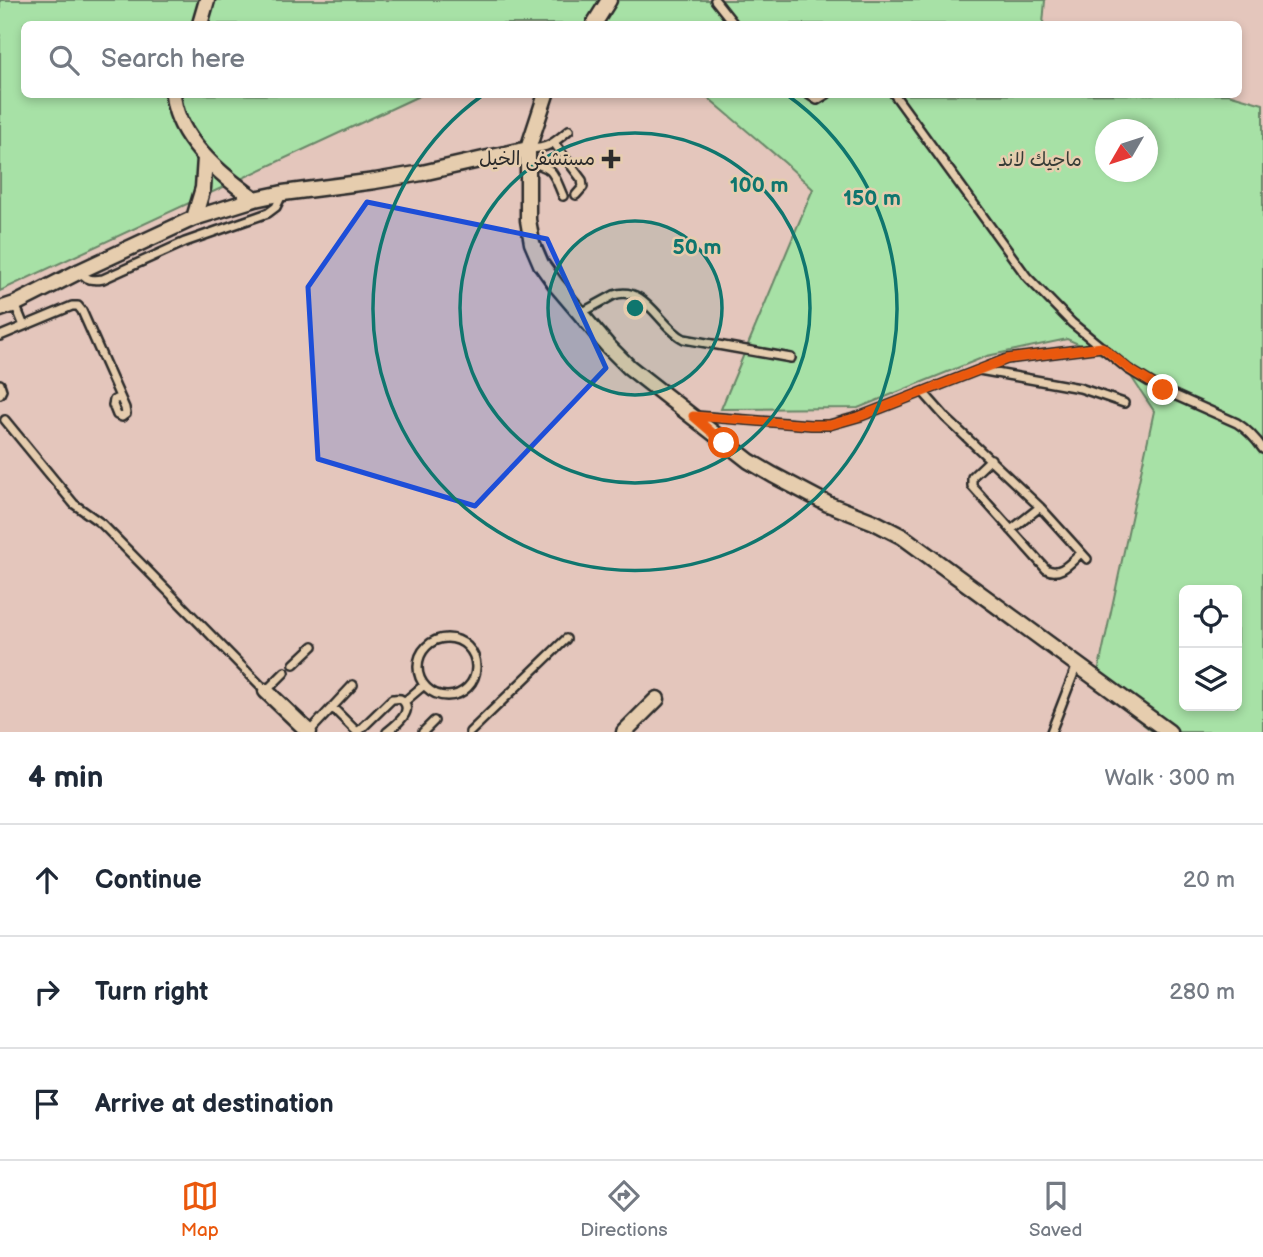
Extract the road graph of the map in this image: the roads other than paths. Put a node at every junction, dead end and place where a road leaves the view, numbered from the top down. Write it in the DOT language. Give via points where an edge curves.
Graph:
graph roads {
  1 [pos="207,0"];
  2 [pos="609,0"];
  3 [pos="715,0"];
  4 [pos="201,21"];
  5 [pos="596,21"];
  6 [pos="732,21"];
  7 [pos="173,98"];
  8 [pos="545,98"];
  9 [pos="897,98"];
  10 [pos="569,130"];
  11 [pos="554,143"];
  12 [pos="528,156"];
  13 [pos="205,158"];
  14 [pos="283,193"];
  15 [pos="576,195"];
  16 [pos="564,196"];
  17 [pos="255,199"];
  18 [pos="194,218"];
  19 [pos="80,271"];
  20 [pos="15,304"];
  21 [pos="0,309"];
  22 [pos="580,314"];
  23 [pos="24,326"];
  24 [pos="0,336"];
  25 [pos="1102,347"];
  26 [pos="791,358"];
  27 [pos="978,370"];
  28 [pos="0,383"];
  29 [pos="923,392"];
  30 [pos="0,394"];
  31 [pos="120,397"];
  32 [pos="1124,403"];
  33 [pos="693,416"];
  34 [pos="5,420"];
  35 [pos="1263,449"];
  36 [pos="991,459"];
  37 [pos="1040,507"];
  38 [pos="1011,530"];
  39 [pos="566,639"];
  40 [pos="313,646"];
  41 [pos="294,664"];
  42 [pos="1077,665"];
  43 [pos="285,672"];
  44 [pos="353,685"];
  45 [pos="424,685"];
  46 [pos="266,691"];
  47 [pos="657,699"];
  48 [pos="404,702"];
  49 [pos="332,707"];
  50 [pos="434,721"];
  51 [pos="309,732"];
  52 [pos="358,732"];
  53 [pos="387,732"];
  54 [pos="423,732"];
  55 [pos="470,732"];
  56 [pos="624,732"];
  57 [pos="1051,732"];
  58 [pos="1169,732"];
  1 -- 4 [label="street"];
  2 -- 5 [label="street"];
  3 -- 6 [label="lane"];
  7 -- 13 [label="street" via="177,115"];
  8 -- 12 [label="street"];
  9 -- 25 [label="lane" via="1027,276"];
  10 -- 11 [label="lane"];
  11 -- 12 [label="lane"];
  11 -- 15 [label="lane" via="582,180 583,187"];
  12 -- 14 [label="street"];
  12 -- 16 [label="lane" via="550,169"];
  12 -- 22 [label="street" via="532,243 541,264"];
  13 -- 17 [label="street"];
  13 -- 18 [label="street"];
  14 -- 17 [label="street"];
  14 -- 19 [label="lane" via="268,213 185,242 103,279 89,280"];
  17 -- 18 [label="street"];
  18 -- 19 [label="street"];
  19 -- 20 [label="street"];
  20 -- 21 [label="street"];
  20 -- 23 [label="lane"];
  22 -- 26 [label="lane" via="614,295 632,294 684,339"];
  22 -- 33 [label="street" via="629,367"];
  23 -- 24 [label="lane"];
  23 -- 31 [label="lane" via="78,306"];
  25 -- 27 [label="lane" via="1017,357"];
  25 -- 35 [label="lane" via="1163,390 1245,428"];
  27 -- 29 [label="lane"];
  27 -- 32 [label="lane" via="1080,388"];
  28 -- 30 [label="lane"];
  29 -- 33 [label="lane" via="830,425"];
  29 -- 36 [label="lane"];
  33 -- 42 [label="street" via="773,475 897,533"];
  34 -- 46 [label="lane" via="74,504 102,524"];
  36 -- 37 [label="lane"];
  36 -- 38 [label="lane" via="972,477 972,486"];
  37 -- 38 [label="lane"];
  37 -- 38 [label="lane" via="1084,556 1059,571 1049,571"];
  39 -- 55 [label="lane"];
  40 -- 41 [label="lane"];
  42 -- 57 [label="lane"];
  42 -- 58 [label="street"];
  43 -- 46 [label="lane"];
  44 -- 49 [label="lane"];
  45 -- 45 [label="lane" via="442,695 462,692 474,676 470,650 453,639 432,642 418,665"];
  45 -- 48 [label="lane"];
  46 -- 51 [label="street"];
  47 -- 56 [label="street"];
  48 -- 52 [label="lane" via="393,699"];
  48 -- 53 [label="lane" via="405,714"];
  49 -- 51 [label="lane"];
  49 -- 52 [label="lane"];
  50 -- 54 [label="lane"];
}
